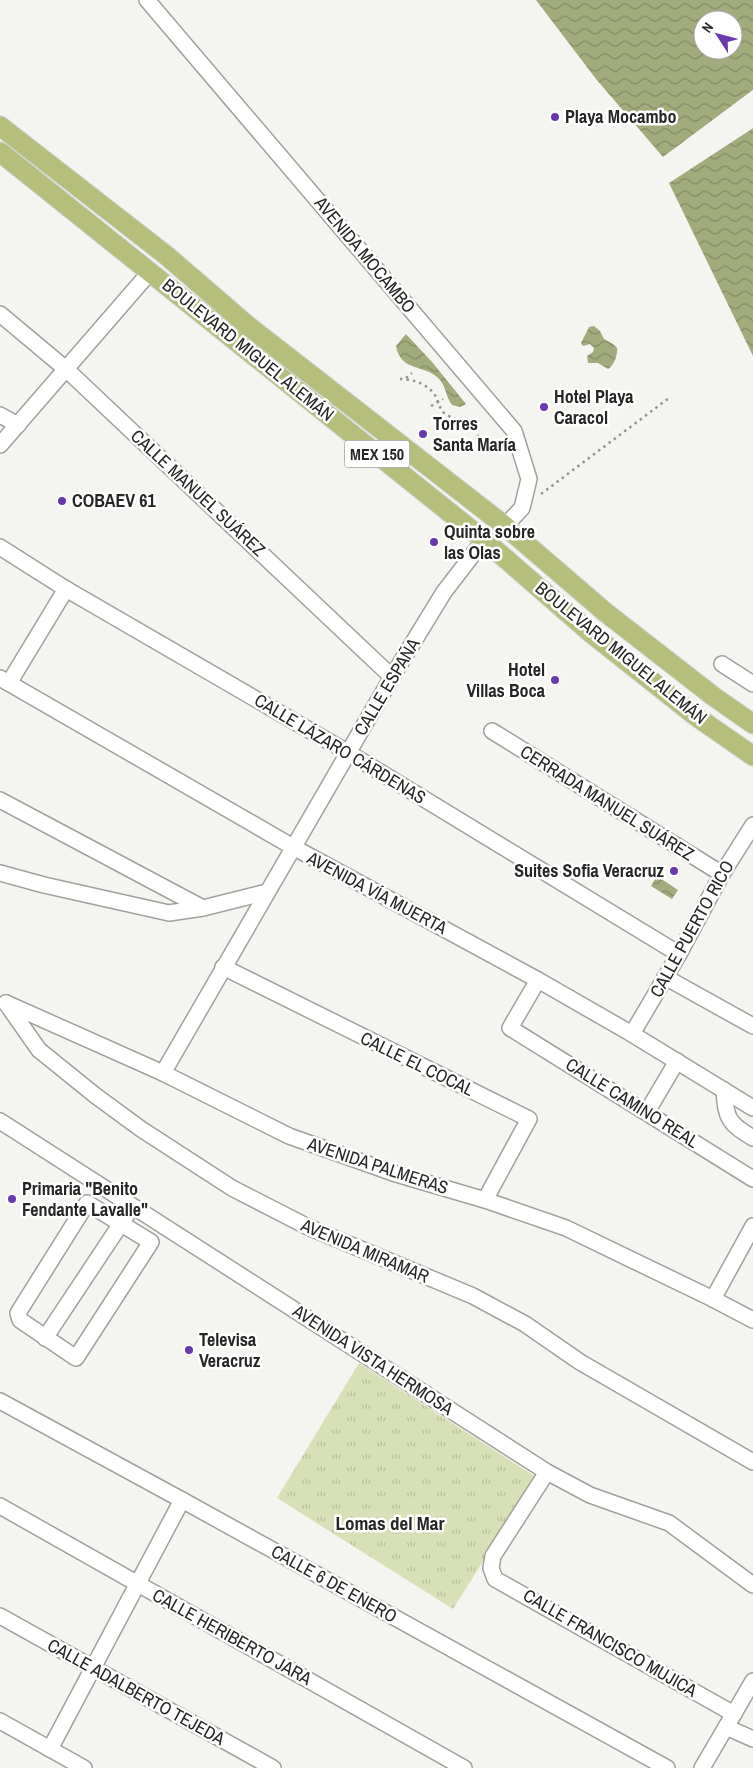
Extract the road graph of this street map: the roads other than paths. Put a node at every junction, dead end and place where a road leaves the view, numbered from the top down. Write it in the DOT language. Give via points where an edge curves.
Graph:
graph roads {
  1 [pos="155,3"];
  2 [pos="0,126"];
  3 [pos="0,152"];
  4 [pos="150,272"];
  5 [pos="0,314"];
  6 [pos="67,370"];
  7 [pos="0,414"];
  8 [pos="18,425"];
  9 [pos="0,446"];
  10 [pos="505,526"];
  11 [pos="484,540"];
  12 [pos="0,548"];
  13 [pos="66,589"];
  14 [pos="722,664"];
  15 [pos="392,677"];
  16 [pos="4,680"];
  17 [pos="753,684"];
  18 [pos="753,724"];
  19 [pos="492,731"];
  20 [pos="347,752"];
  21 [pos="753,756"];
  22 [pos="0,800"];
  23 [pos="753,825"];
  24 [pos="293,847"];
  25 [pos="0,873"];
  26 [pos="722,874"];
  27 [pos="268,892"];
  28 [pos="203,908"];
  29 [pos="679,954"];
  30 [pos="222,967"];
  31 [pos="665,977"];
  32 [pos="538,980"];
  33 [pos="3,1001"];
  34 [pos="753,1026"];
  35 [pos="632,1034"];
  36 [pos="676,1062"];
  37 [pos="163,1073"];
  38 [pos="724,1090"];
  39 [pos="753,1108"];
  40 [pos="648,1112"];
  41 [pos="0,1121"];
  42 [pos="753,1138"];
  43 [pos="753,1179"];
  44 [pos="484,1200"];
  45 [pos="133,1206"];
  46 [pos="121,1223"];
  47 [pos="753,1226"];
  48 [pos="713,1299"];
  49 [pos="753,1320"];
  50 [pos="45,1338"];
  51 [pos="0,1401"];
  52 [pos="753,1462"];
  53 [pos="546,1472"];
  54 [pos="182,1500"];
  55 [pos="0,1506"];
  56 [pos="138,1584"];
  57 [pos="753,1585"];
  58 [pos="0,1616"];
  59 [pos="94,1668"];
  60 [pos="753,1681"];
  61 [pos="734,1714"];
  62 [pos="0,1721"];
  63 [pos="726,1727"];
  64 [pos="753,1739"];
  65 [pos="50,1749"];
  66 [pos="84,1768"];
  67 [pos="273,1768"];
  68 [pos="464,1768"];
  69 [pos="667,1768"];
  70 [pos="702,1768"];
  1 -- 10 [label="street, AVENIDA MOCAMBO" via="514,431 529,479 522,508"];
  2 -- 10 [label="main road, BOULEVARD MIGUEL ALEMÁN / MEX 150" via="167,256 247,325"];
  3 -- 4 [label="main road, BOULEVARD MIGUEL ALEMÁN / MEX 150"];
  4 -- 6 [label="street"];
  4 -- 11 [label="main road, BOULEVARD MIGUEL ALEMÁN / MEX 150"];
  5 -- 6 [label="street, CALLE MANUEL SUÁREZ"];
  6 -- 8 [label="street"];
  6 -- 15 [label="street, CALLE MANUEL SUÁREZ"];
  7 -- 8 [label="street"];
  8 -- 9 [label="street"];
  10 -- 18 [label="main road, BOULEVARD MIGUEL ALEMÁN / MEX 150" via="613,618"];
  11 -- 15 [label="street, CALLE ESPAÑA" via="444,592"];
  11 -- 21 [label="main road, BOULEVARD MIGUEL ALEMÁN / MEX 150" via="591,633 697,717"];
  12 -- 13 [label="street, CALLE LÁZARO CÁRDENAS"];
  13 -- 16 [label="street"];
  13 -- 20 [label="street, CALLE LÁZARO CÁRDENAS"];
  14 -- 17 [label="street"];
  15 -- 20 [label="street, CALLE ESPAÑA"];
  16 -- 24 [label="street, AVENIDA VÍA MUERTA"];
  19 -- 26 [label="street, CERRADA MANUEL SUÁREZ"];
  20 -- 24 [label="street, CALLE ESPAÑA"];
  20 -- 29 [label="street, CALLE LÁZARO CÁRDENAS"];
  22 -- 28 [label="street"];
  23 -- 26 [label="street, CALLE PUERTO RICO"];
  24 -- 27 [label="street, CALLE ESPAÑA"];
  24 -- 32 [label="street, AVENIDA VÍA MUERTA"];
  25 -- 28 [label="street" via="169,913"];
  26 -- 29 [label="street, CALLE PUERTO RICO"];
  27 -- 28 [label="street"];
  27 -- 30 [label="street, CALLE ESPAÑA"];
  29 -- 31 [label="street, CALLE PUERTO RICO"];
  30 -- 37 [label="street, CALLE ESPAÑA"];
  30 -- 44 [label="street, CALLE EL COCAL" via="529,1119"];
  31 -- 34 [label="street"];
  31 -- 35 [label="street, CALLE PUERTO RICO"];
  32 -- 35 [label="street, AVENIDA VÍA MUERTA"];
  32 -- 40 [label="street, CALLE CAMINO REAL" via="510,1028"];
  33 -- 37 [label="street, AVENIDA PALMERAS"];
  33 -- 52 [label="street, AVENIDA MIRAMAR" via="39,1050 142,1130 232,1188 308,1227 473,1296"];
  35 -- 36 [label="street, AVENIDA VÍA MUERTA"];
  36 -- 38 [label="street, AVENIDA VÍA MUERTA"];
  36 -- 40 [label="street"];
  37 -- 44 [label="street, AVENIDA PALMERAS" via="289,1136 393,1173"];
  38 -- 39 [label="street, AVENIDA VÍA MUERTA"];
  38 -- 42 [label="street" via="725,1111 730,1121"];
  40 -- 43 [label="street, CALLE CAMINO REAL"];
  41 -- 45 [label="street, AVENIDA VISTA HERMOSA"];
  44 -- 48 [label="street, AVENIDA PALMERAS" via="566,1228"];
  45 -- 46 [label="street"];
  45 -- 53 [label="street, AVENIDA VISTA HERMOSA"];
  46 -- 50 [label="street"];
  46 -- 50 [label="street" via="87,1203 18,1313 20,1320"];
  46 -- 50 [label="street" via="151,1242 76,1358"];
  47 -- 48 [label="street"];
  48 -- 49 [label="street, AVENIDA PALMERAS"];
  51 -- 54 [label="street, CALLE 6 DE ENERO"];
  53 -- 57 [label="street, AVENIDA VISTA HERMOSA" via="590,1495 669,1523"];
  53 -- 61 [label="street, CALLE FRANCISCO MUJICA" via="494,1556 491,1568 496,1579"];
  54 -- 56 [label="street"];
  54 -- 69 [label="street, CALLE 6 DE ENERO"];
  55 -- 56 [label="street, CALLE HERIBERTO JARA"];
  56 -- 59 [label="street"];
  56 -- 68 [label="street, CALLE HERIBERTO JARA"];
  58 -- 59 [label="street, CALLE ADALBERTO TEJEDA"];
  59 -- 65 [label="street"];
  59 -- 67 [label="street, CALLE ADALBERTO TEJEDA"];
  60 -- 61 [label="street"];
  61 -- 63 [label="street"];
  62 -- 65 [label="street"];
  63 -- 64 [label="street"];
  63 -- 70 [label="street"];
  65 -- 66 [label="street"];
}
